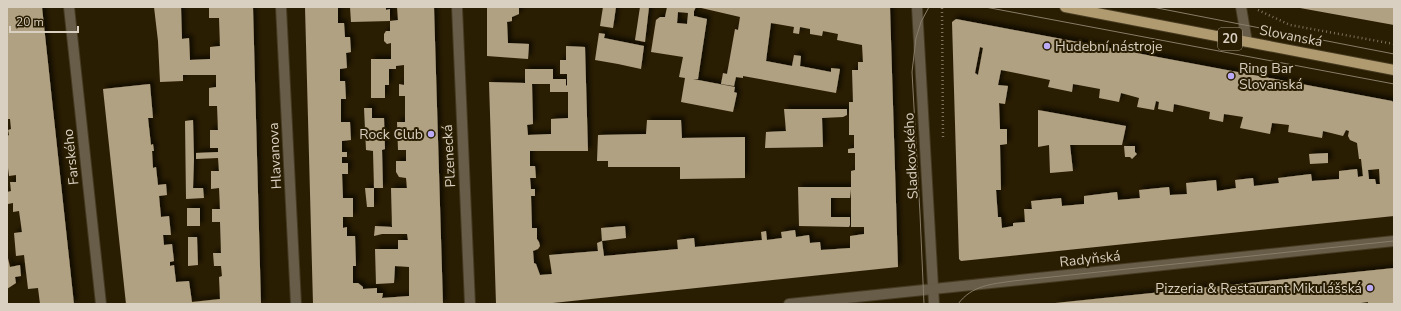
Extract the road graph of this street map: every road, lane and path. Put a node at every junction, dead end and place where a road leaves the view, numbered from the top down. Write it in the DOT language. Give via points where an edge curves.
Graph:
graph roads {
  1 [pos="69,7"];
  2 [pos="281,7"];
  3 [pos="457,7"];
  4 [pos="917,7"];
  5 [pos="1065,7"];
  6 [pos="1241,7"];
  7 [pos="1262,7"];
  8 [pos="942,8"];
  9 [pos="1257,10"];
  10 [pos="1263,12"];
  11 [pos="1247,42"];
  12 [pos="1394,44"];
  13 [pos="1394,70"];
  14 [pos="943,143"];
  15 [pos="1394,241"];
  16 [pos="933,289"];
  17 [pos="101,304"];
  18 [pos="296,304"];
  19 [pos="470,304"];
  20 [pos="789,304"];
  21 [pos="934,304"];
  1 -- 17 [label="street, Farského"];
  2 -- 18 [label="street, Hlavanova"];
  3 -- 19 [label="street, Plzenecká"];
  4 -- 16 [label="street, Sladkovského"];
  5 -- 11 [label="main road, Slovanská / 20"];
  6 -- 11 [label="street"];
  7 -- 10 [label="path"];
  8 -- 14 [label="path"];
  9 -- 10 [label="path"];
  10 -- 12 [label="path" via="1290,25"];
  11 -- 13 [label="main road, Slovanská / 20"];
  15 -- 16 [label="street, Radyňská"];
  16 -- 20 [label="street, Radyňská"];
  16 -- 21 [label="street, Sladkovského"];
}
